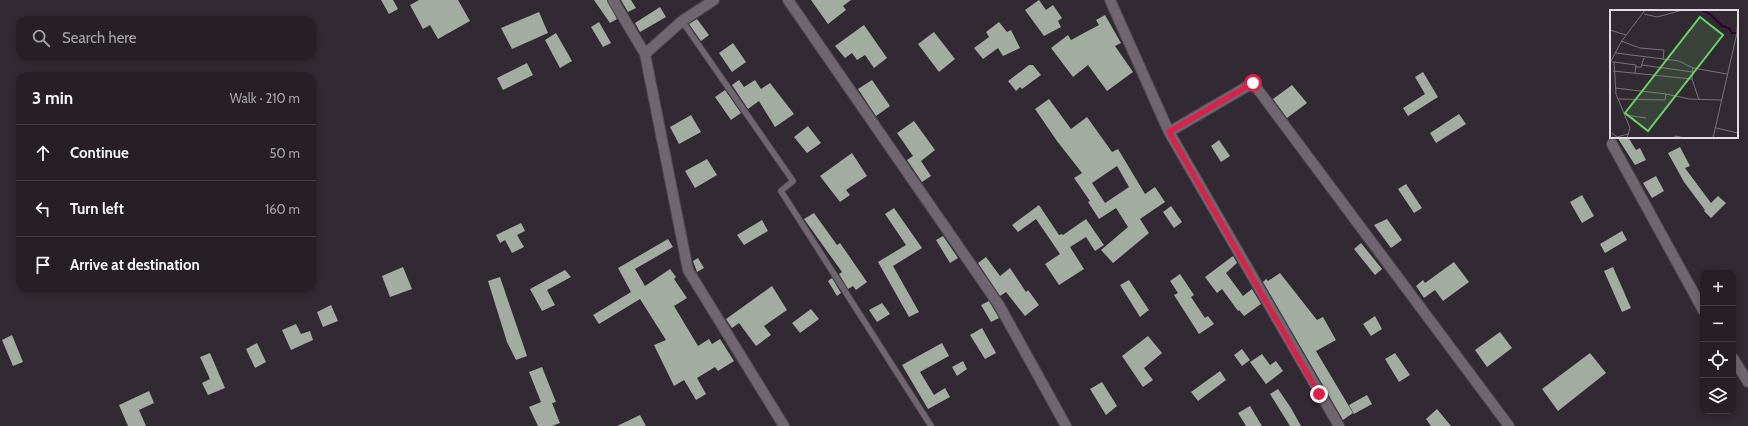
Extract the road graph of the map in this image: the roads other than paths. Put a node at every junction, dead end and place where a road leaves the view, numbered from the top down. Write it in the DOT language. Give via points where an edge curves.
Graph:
graph roads {
  1 [pos="613,0"];
  2 [pos="714,0"];
  3 [pos="788,0"];
  4 [pos="1110,0"];
  5 [pos="682,21"];
  6 [pos="645,54"];
  7 [pos="1169,132"];
  8 [pos="1612,144"];
  9 [pos="1701,306"];
  10 [pos="1736,363"];
  11 [pos="1748,382"];
  12 [pos="784,426"];
  13 [pos="931,426"];
  14 [pos="1066,426"];
  15 [pos="1339,426"];
  16 [pos="1509,426"];
  1 -- 6 [label="street"];
  2 -- 5 [label="street"];
  3 -- 14 [label="street" via="999,305"];
  4 -- 7 [label="street"];
  5 -- 6 [label="street"];
  5 -- 13 [label="lane" via="793,181 781,191"];
  6 -- 12 [label="street" via="688,270"];
  7 -- 15 [label="street"];
  7 -- 16 [label="street" via="1253,83"];
  8 -- 9 [label="street"];
  10 -- 11 [label="street"];
}
